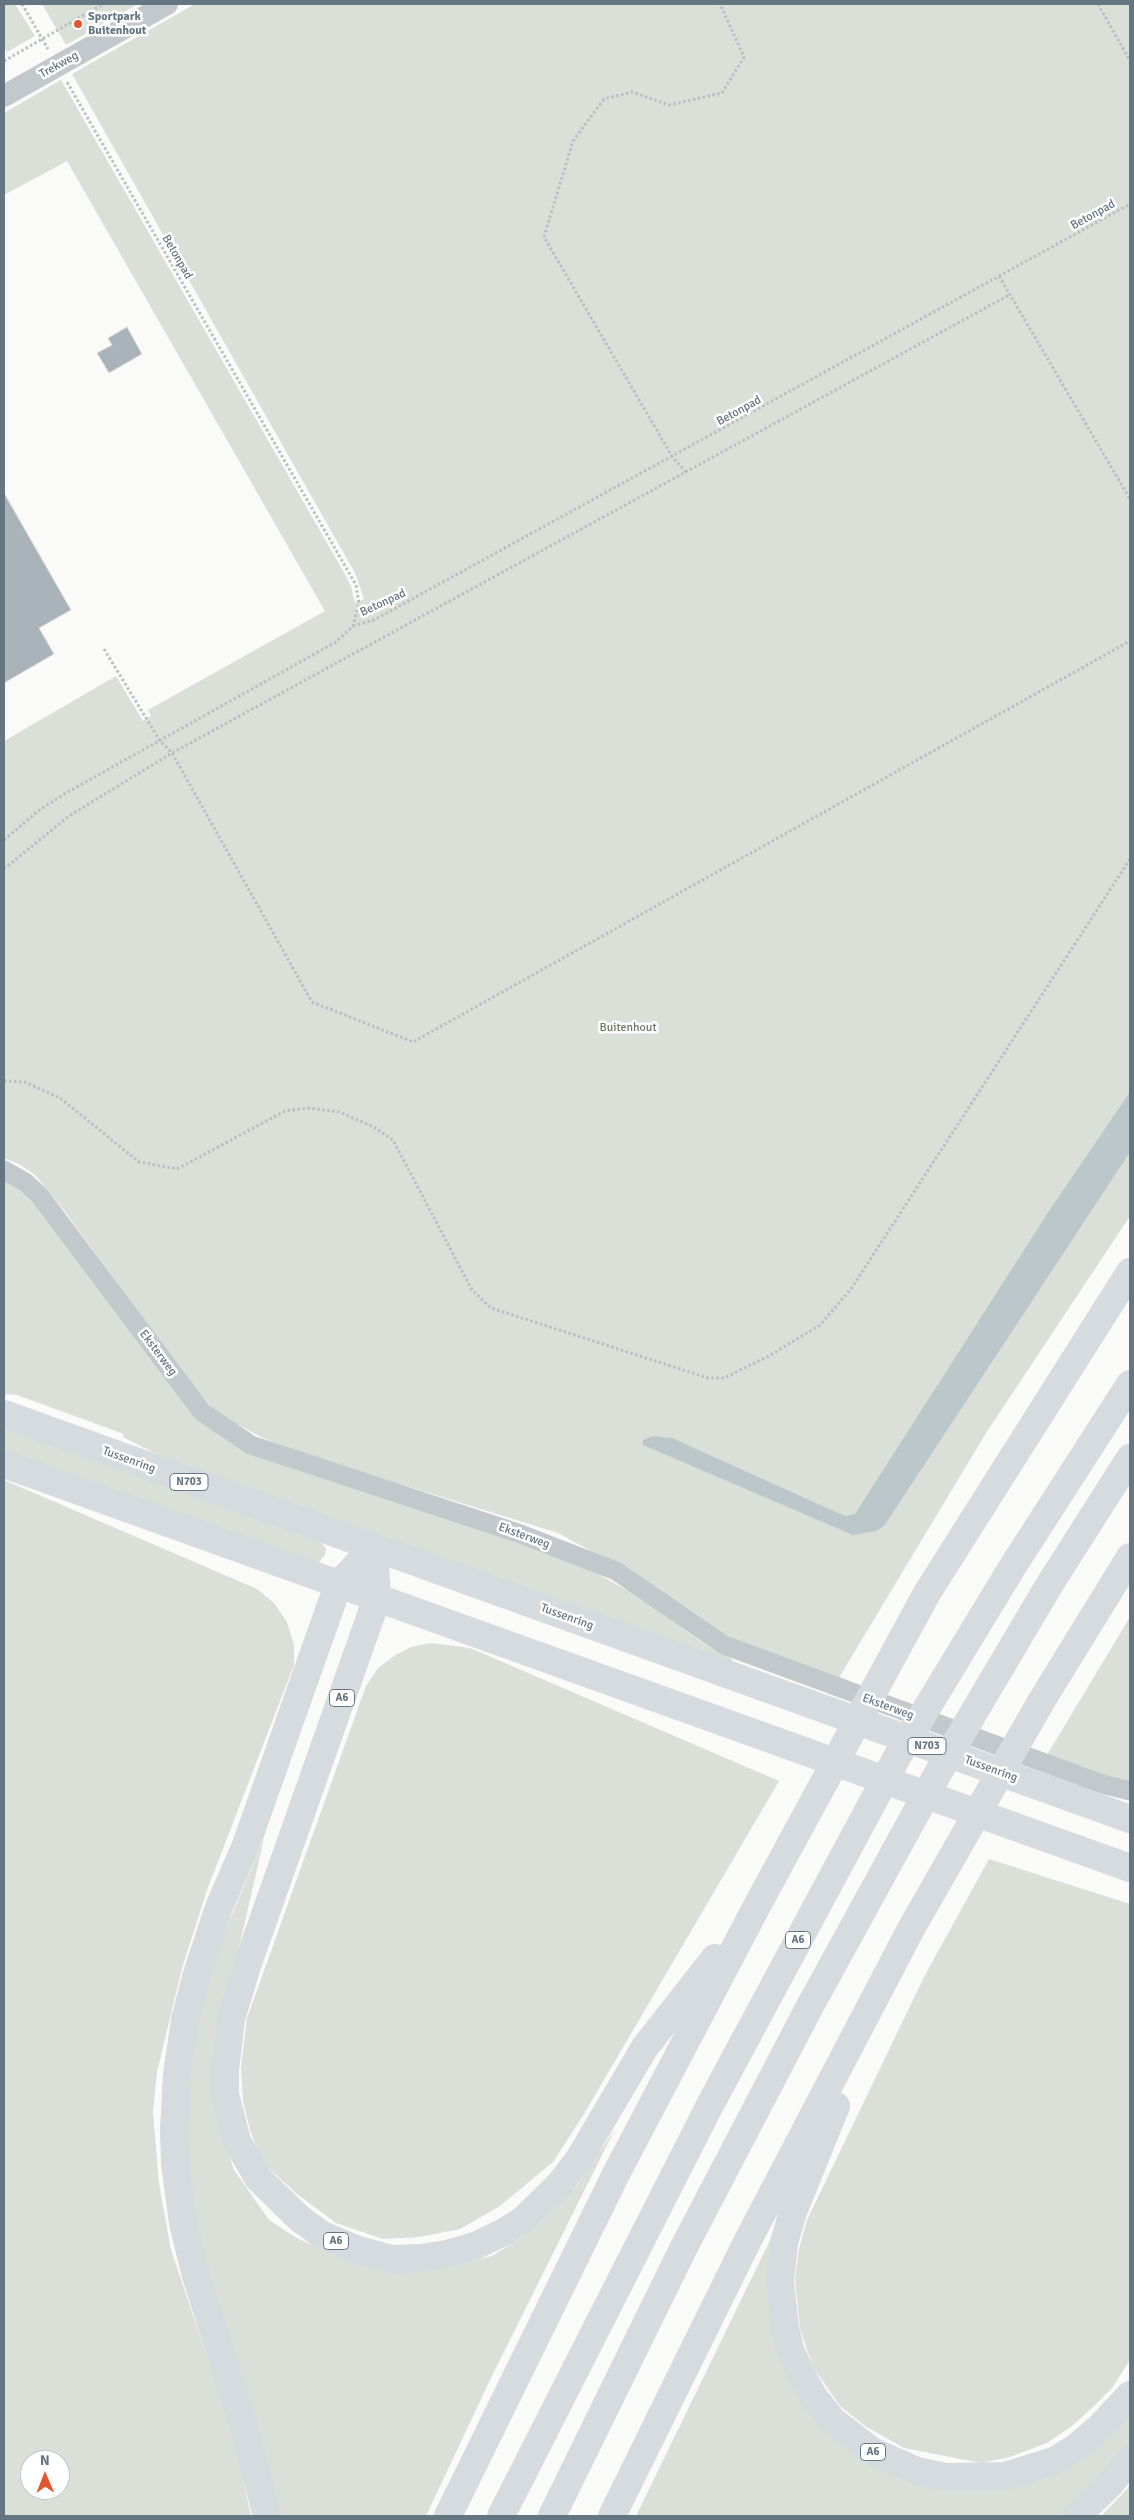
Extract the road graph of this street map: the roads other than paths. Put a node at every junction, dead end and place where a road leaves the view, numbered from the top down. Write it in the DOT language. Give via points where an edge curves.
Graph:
graph roads {
  1 [pos="167,4"];
  2 [pos="4,96"];
  3 [pos="4,1170"];
  4 [pos="1130,1272"];
  5 [pos="1130,1384"];
  6 [pos="4,1414"];
  7 [pos="1130,1458"];
  8 [pos="4,1464"];
  9 [pos="374,1547"];
  10 [pos="1130,1557"];
  11 [pos="338,1585"];
  12 [pos="377,1598"];
  13 [pos="799,1687"];
  14 [pos="1067,1784"];
  15 [pos="1130,1791"];
  16 [pos="1130,1819"];
  17 [pos="1130,1868"];
  18 [pos="758,1904"];
  19 [pos="912,1926"];
  20 [pos="1130,2395"];
  21 [pos="1130,2459"];
  22 [pos="267,2516"];
  23 [pos="448,2516"];
  24 [pos="501,2516"];
  25 [pos="552,2516"];
  26 [pos="612,2516"];
  27 [pos="1077,2516"];
  1 -- 2 [label="street, Trekweg"];
  3 -- 13 [label="street, Eksterweg" via="40,1196 202,1412 250,1445 518,1533 616,1571 724,1645"];
  4 -- 18 [label="highway, A6" via="927,1593"];
  5 -- 24 [label="highway, A6" via="1013,1566 897,1757 711,2103"];
  6 -- 9 [label="highway, Tussenring / N703"];
  7 -- 25 [label="highway" via="1048,1587 938,1773 813,1999"];
  8 -- 11 [label="highway"];
  9 -- 11 [label="highway"];
  9 -- 12 [label="highway, A6"];
  9 -- 13 [label="highway, Tussenring / N703"];
  10 -- 19 [label="highway, A6" via="1042,1700"];
  11 -- 12 [label="highway"];
  11 -- 22 [label="highway" via="246,1845 219,1907 185,2020 177,2074 174,2138 183,2223 196,2276 243,2423"];
  12 -- 17 [label="highway"];
  12 -- 18 [label="highway, A6" via="231,2019 225,2094 237,2141 258,2178 299,2218 322,2235 358,2250 392,2258 420,2258 475,2246 523,2220 560,2184 579,2159 645,2047"];
  13 -- 14 [label="highway, Tussenring / N703"];
  14 -- 15 [label="street"];
  14 -- 16 [label="highway, Tussenring / N703"];
  18 -- 23 [label="highway, A6" via="616,2174"];
  19 -- 20 [label="highway, A6" via="787,2228 781,2304 784,2328 800,2372 827,2414 852,2437 893,2462 945,2477 1004,2476 1054,2461 1099,2428"];
  19 -- 26 [label="highway, A6" via="747,2242"];
  21 -- 27 [label="highway"];
}
